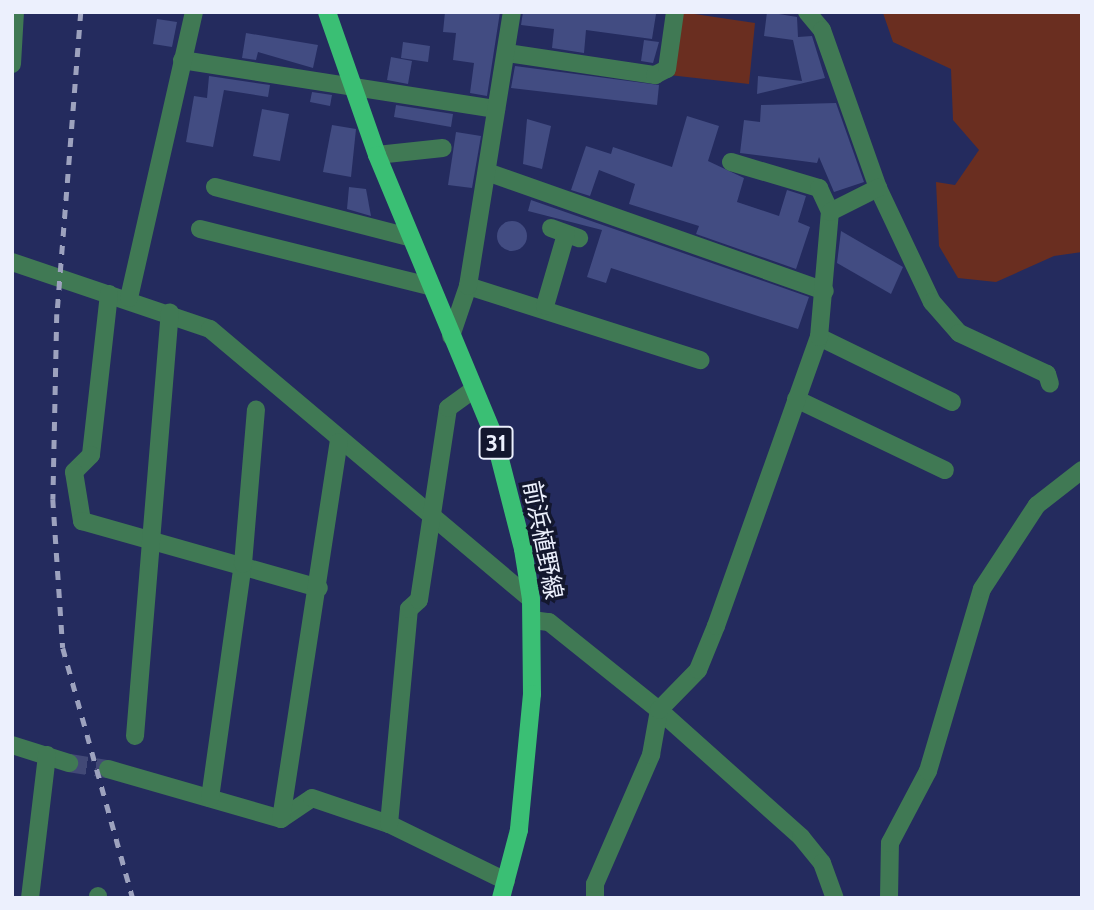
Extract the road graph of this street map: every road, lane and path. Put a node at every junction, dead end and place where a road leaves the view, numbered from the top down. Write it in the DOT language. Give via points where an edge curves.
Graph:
graph roads {
  1 [pos="15,12"];
  2 [pos="194,12"];
  3 [pos="327,12"];
  4 [pos="512,12"];
  5 [pos="675,12"];
  6 [pos="807,12"];
  7 [pos="507,53"];
  8 [pos="182,60"];
  9 [pos="12,64"];
  10 [pos="351,88"];
  11 [pos="496,109"];
  12 [pos="443,148"];
  13 [pos="377,155"];
  14 [pos="731,162"];
  15 [pos="486,172"];
  16 [pos="215,187"];
  17 [pos="878,188"];
  18 [pos="830,212"];
  19 [pos="200,229"];
  20 [pos="565,233"];
  21 [pos="409,237"];
  22 [pos="12,262"];
  23 [pos="429,286"];
  24 [pos="468,286"];
  25 [pos="825,291"];
  26 [pos="109,294"];
  27 [pos="129,298"];
  28 [pos="545,306"];
  29 [pos="170,312"];
  30 [pos="451,335"];
  31 [pos="819,337"];
  32 [pos="700,360"];
  33 [pos="1050,384"];
  34 [pos="474,389"];
  35 [pos="796,399"];
  36 [pos="952,402"];
  37 [pos="256,410"];
  38 [pos="339,442"];
  39 [pos="945,470"];
  40 [pos="1082,470"];
  41 [pos="430,513"];
  42 [pos="155,540"];
  43 [pos="243,564"];
  44 [pos="318,587"];
  45 [pos="531,599"];
  46 [pos="532,620"];
  47 [pos="659,710"];
  48 [pos="135,736"];
  49 [pos="12,745"];
  50 [pos="47,755"];
  51 [pos="69,762"];
  52 [pos="108,769"];
  53 [pos="210,798"];
  54 [pos="281,819"];
  55 [pos="389,824"];
  56 [pos="503,889"];
  57 [pos="30,898"];
  58 [pos="595,898"];
  59 [pos="835,898"];
  60 [pos="889,898"];
  1 -- 9 [label="street"];
  2 -- 8 [label="street"];
  3 -- 10 [label="main road, 前浜植野線 / 31"];
  4 -- 7 [label="street"];
  5 -- 7 [label="street" via="667,69 655,75"];
  6 -- 17 [label="street" via="822,30"];
  7 -- 11 [label="street"];
  8 -- 10 [label="street"];
  8 -- 27 [label="street"];
  10 -- 11 [label="street"];
  10 -- 13 [label="main road, 前浜植野線 / 31"];
  11 -- 15 [label="street"];
  12 -- 13 [label="street"];
  13 -- 21 [label="main road, 前浜植野線 / 31"];
  14 -- 18 [label="street" via="819,188"];
  15 -- 24 [label="street"];
  15 -- 25 [label="street"];
  16 -- 21 [label="street"];
  17 -- 18 [label="street"];
  17 -- 33 [label="street" via="932,302 959,333 1047,374"];
  18 -- 25 [label="street"];
  19 -- 23 [label="street"];
  20 -- 28 [label="street"];
  21 -- 23 [label="main road, 前浜植野線 / 31"];
  22 -- 26 [label="street"];
  23 -- 30 [label="main road, 前浜植野線 / 31"];
  24 -- 28 [label="street"];
  24 -- 30 [label="street"];
  25 -- 31 [label="street"];
  26 -- 27 [label="street"];
  26 -- 42 [label="street" via="91,455 74,472 82,521"];
  27 -- 29 [label="street"];
  28 -- 32 [label="street"];
  29 -- 38 [label="street" via="210,329"];
  29 -- 42 [label="street"];
  30 -- 34 [label="main road, 前浜植野線 / 31"];
  31 -- 35 [label="street"];
  31 -- 36 [label="street"];
  34 -- 41 [label="street" via="448,408"];
  34 -- 45 [label="main road, 前浜植野線 / 31" via="509,485"];
  35 -- 39 [label="street"];
  35 -- 47 [label="street" via="698,670"];
  37 -- 43 [label="street"];
  38 -- 41 [label="street"];
  38 -- 44 [label="street"];
  40 -- 60 [label="street" via="1037,505 982,589 928,771 890,843"];
  41 -- 45 [label="street"];
  41 -- 55 [label="street" via="419,600 409,609"];
  42 -- 43 [label="street"];
  42 -- 48 [label="street"];
  43 -- 44 [label="street"];
  43 -- 53 [label="street"];
  44 -- 54 [label="street"];
  45 -- 46 [label="main road, 前浜植野線 / 31"];
  46 -- 47 [label="street" via="549,622"];
  46 -- 56 [label="main road, 前浜植野線 / 31" via="527,768"];
  47 -- 58 [label="street" via="651,755 595,884"];
  47 -- 59 [label="street" via="801,836 822,863"];
  49 -- 50 [label="street"];
  50 -- 51 [label="street"];
  50 -- 57 [label="street"];
  52 -- 53 [label="street"];
  53 -- 54 [label="street"];
  54 -- 55 [label="street" via="312,798"];
  55 -- 56 [label="street"];
}
